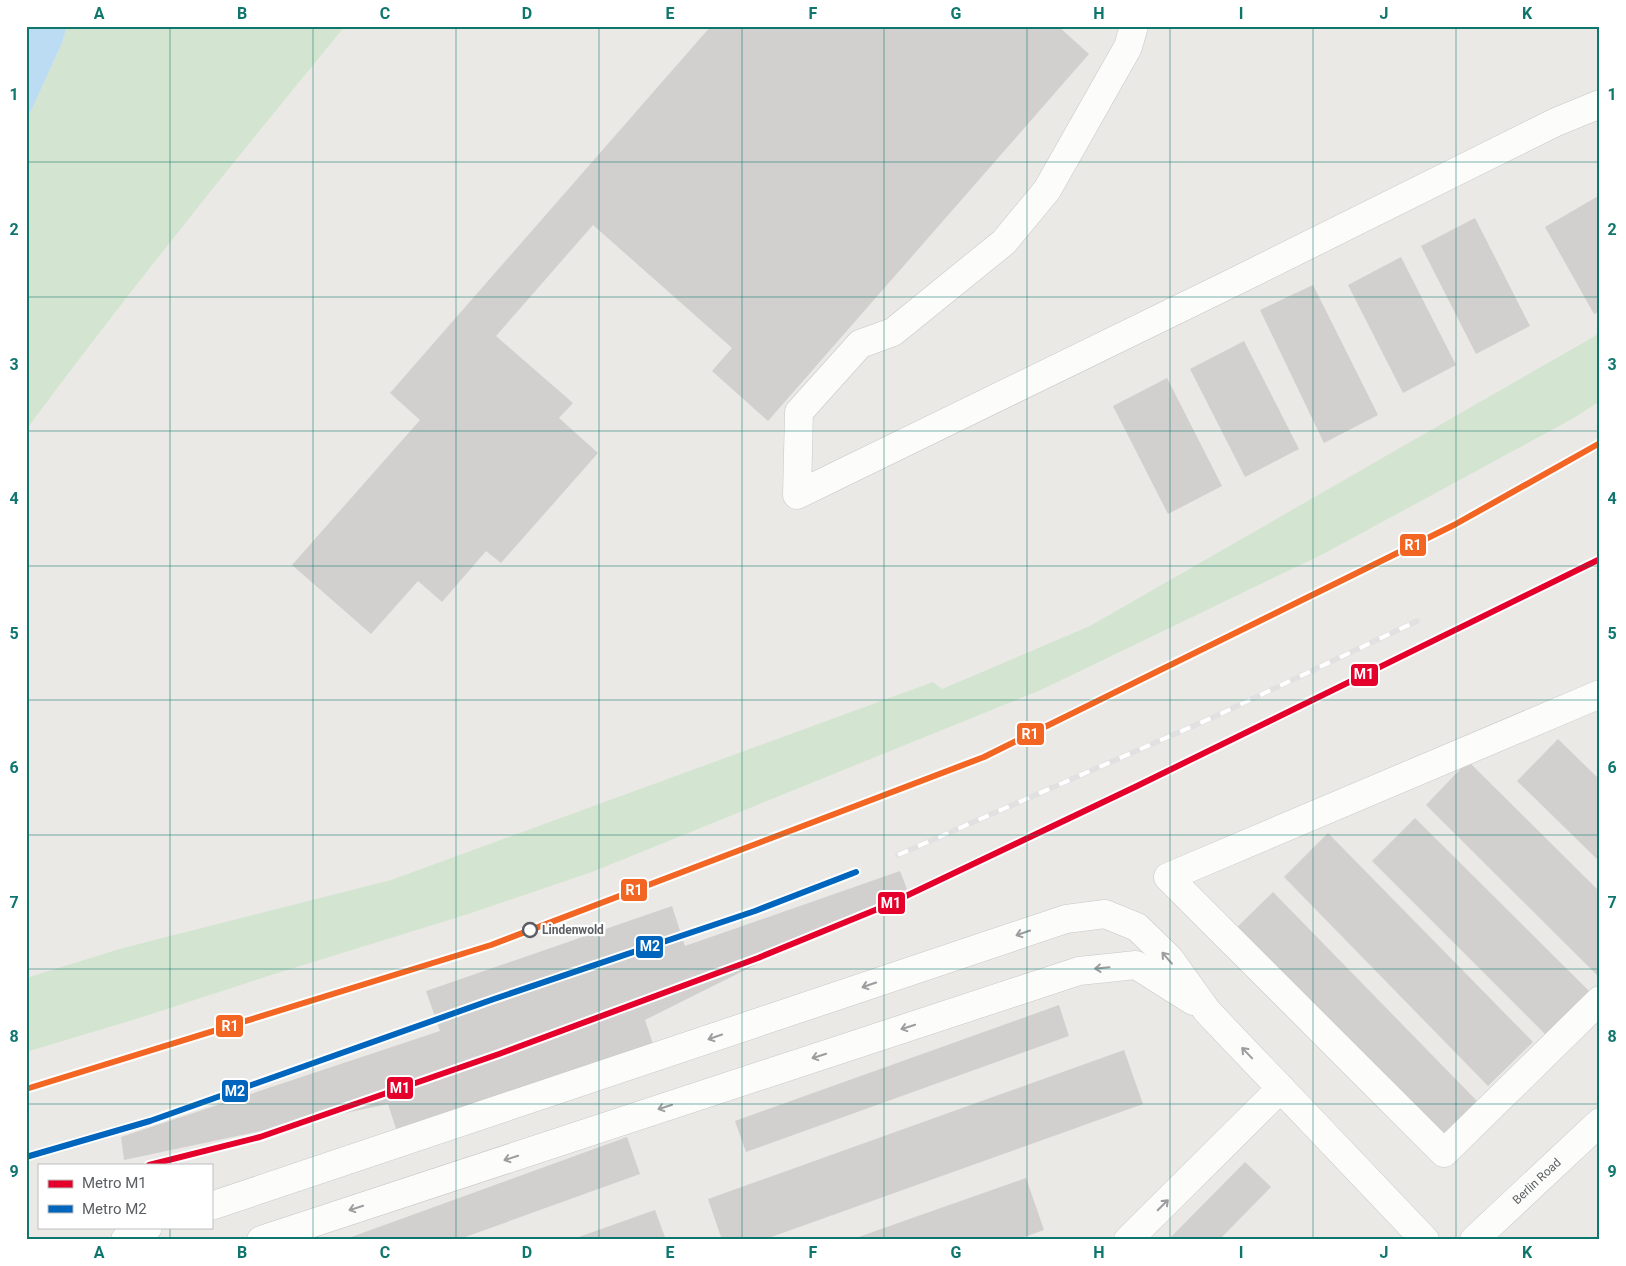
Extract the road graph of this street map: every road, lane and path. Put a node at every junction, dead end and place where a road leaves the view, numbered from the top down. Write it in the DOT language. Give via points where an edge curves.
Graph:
graph roads {
  1 [pos="1134,26"];
  2 [pos="1600,104"];
  3 [pos="1600,694"];
  4 [pos="1600,1000"];
  5 [pos="1208,1011"];
  6 [pos="1281,1088"];
  7 [pos="1600,1122"];
  8 [pos="212,1206"];
  9 [pos="146,1228"];
  10 [pos="125,1240"];
  11 [pos="261,1240"];
  12 [pos="1128,1240"];
  13 [pos="1425,1240"];
  14 [pos="1474,1240"];
  1 -- 2 [label="street" via="1128,47 1047,190 1004,242 893,332 860,344 799,412 797,495 1556,122"];
  3 -- 4 [label="street" via="1168,877 1444,1153"];
  6 -- 5 [label="street, one-way"];
  5 -- 8 [label="street, one-way" via="1169,958 1137,927 1105,914 1066,919"];
  5 -- 11 [label="street, one-way" via="1136,965 1079,970"];
  12 -- 6 [label="street, one-way"];
  6 -- 13 [label="street"];
  7 -- 14 [label="street, Berlin Road"];
  9 -- 10 [label="street"];
}
